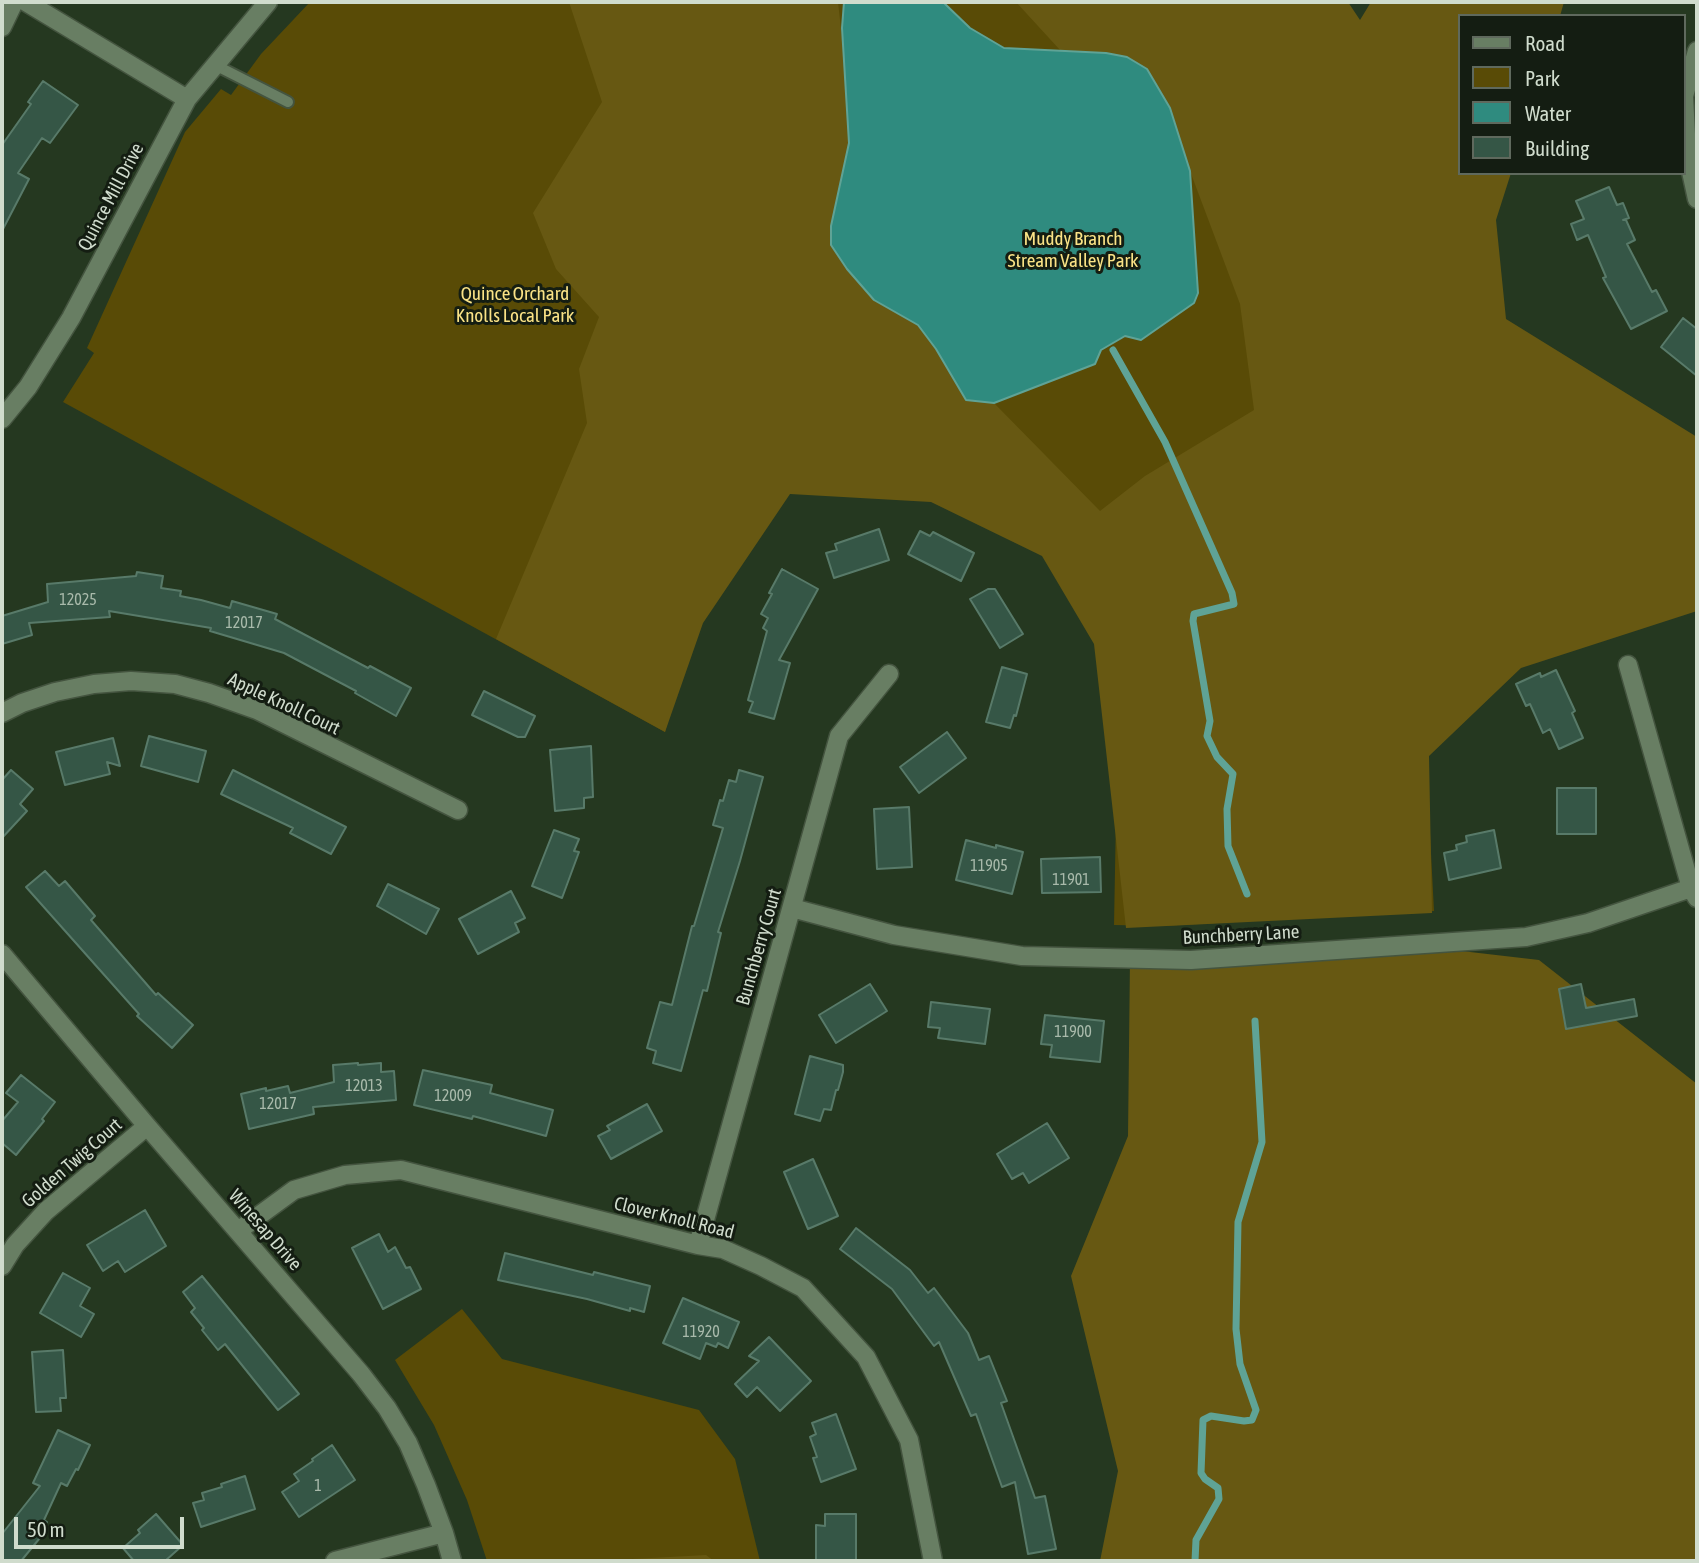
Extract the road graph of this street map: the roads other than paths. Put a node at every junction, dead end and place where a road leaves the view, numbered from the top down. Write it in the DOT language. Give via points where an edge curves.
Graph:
graph roads {
  1 [pos="15,2"];
  2 [pos="26,2"];
  3 [pos="268,2"];
  4 [pos="2,27"];
  5 [pos="1697,51"];
  6 [pos="215,65"];
  7 [pos="1685,93"];
  8 [pos="187,99"];
  9 [pos="288,102"];
  10 [pos="1685,115"];
  11 [pos="1697,199"];
  12 [pos="2,419"];
  13 [pos="1628,665"];
  14 [pos="889,674"];
  15 [pos="2,713"];
  16 [pos="458,810"];
  17 [pos="1694,893"];
  18 [pos="792,908"];
  19 [pos="2,954"];
  20 [pos="147,1126"];
  21 [pos="238,1231"];
  22 [pos="698,1245"];
  23 [pos="2,1266"];
  24 [pos="444,1534"];
  25 [pos="335,1561"];
  26 [pos="452,1561"];
  27 [pos="933,1561"];
  1 -- 4 [label="street"];
  2 -- 8 [label="street"];
  3 -- 6 [label="street, Quince Mill Drive"];
  5 -- 7 [label="street"];
  6 -- 8 [label="street, Quince Mill Drive"];
  6 -- 9 [label="lane"];
  8 -- 12 [label="street, Quince Mill Drive" via="71,318"];
  10 -- 11 [label="street"];
  13 -- 17 [label="street"];
  14 -- 18 [label="street, Bunchberry Court" via="839,736"];
  15 -- 16 [label="street, Apple Knoll Court" via="55,692 94,684 175,684 257,710"];
  17 -- 18 [label="street, Bunchberry Lane" via="1526,937 1191,960 1022,957 894,935"];
  18 -- 22 [label="street, Bunchberry Court"];
  19 -- 20 [label="street, Winesap Drive"];
  20 -- 21 [label="street, Winesap Drive"];
  20 -- 23 [label="street, Golden Twig Court" via="46,1211"];
  21 -- 22 [label="street, Clover Knoll Road" via="294,1190 345,1175 401,1170"];
  21 -- 24 [label="street, Winesap Drive" via="387,1408 412,1453"];
  22 -- 27 [label="street, Clover Knoll Road" via="723,1249 803,1288 866,1357 909,1440"];
  24 -- 25 [label="street"];
  24 -- 26 [label="street, Winesap Drive"];
}
